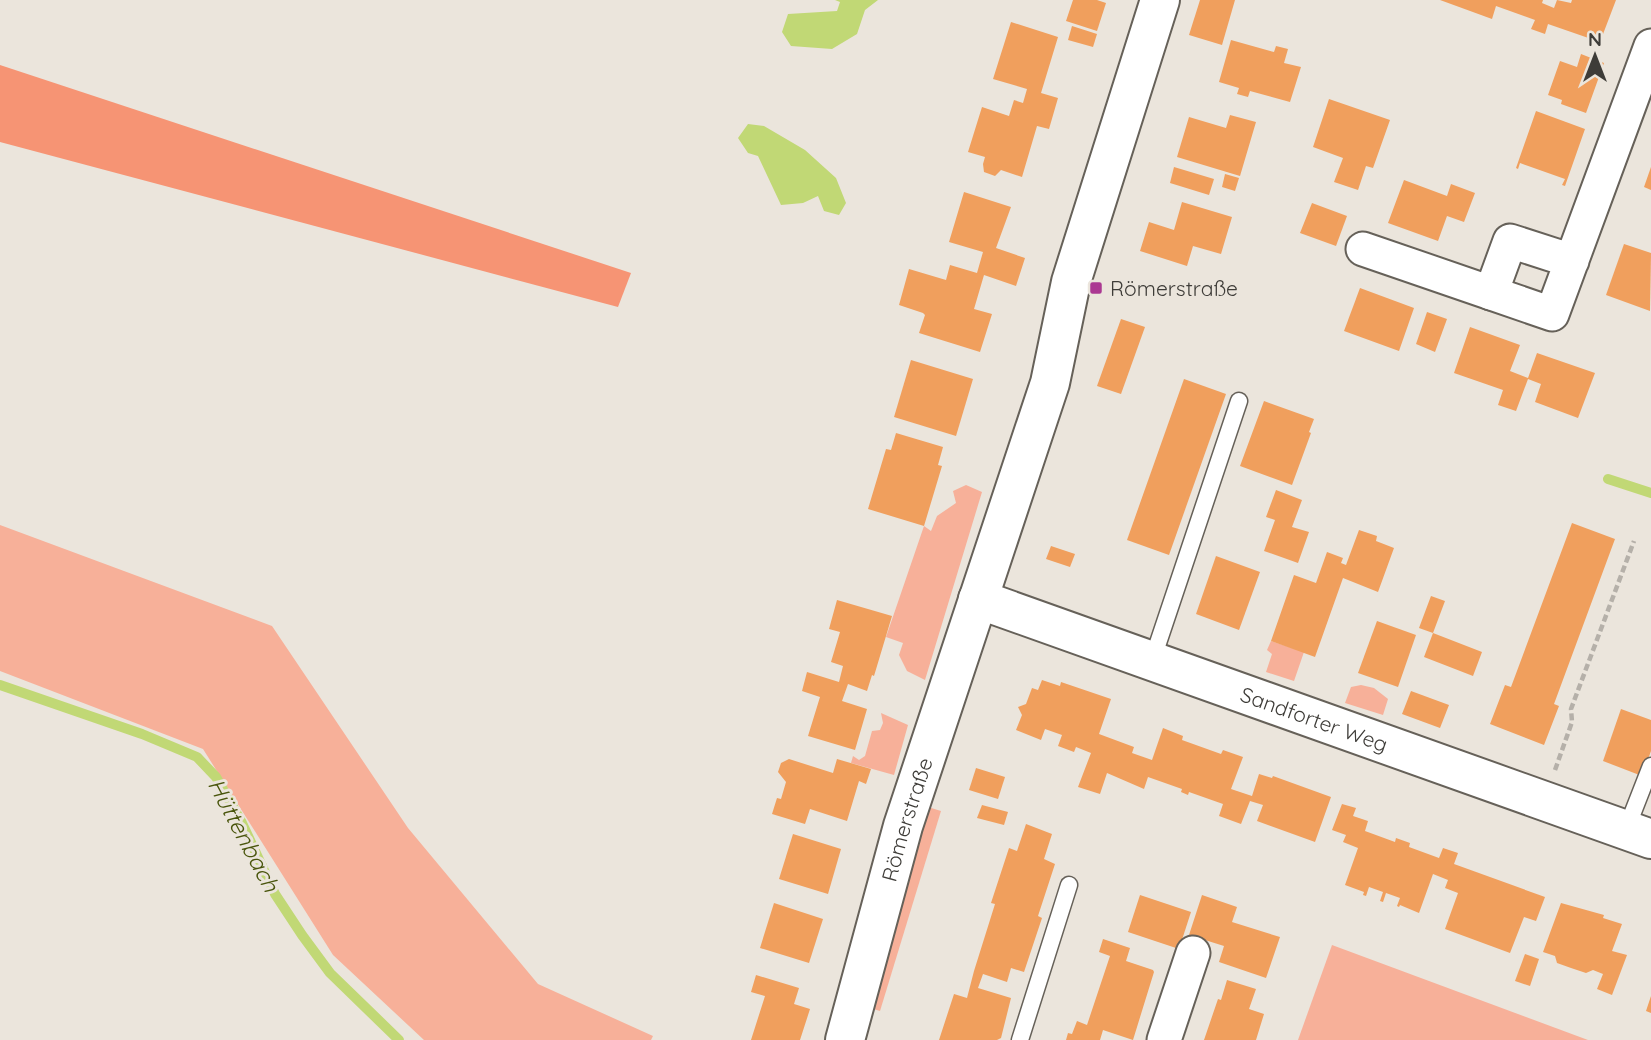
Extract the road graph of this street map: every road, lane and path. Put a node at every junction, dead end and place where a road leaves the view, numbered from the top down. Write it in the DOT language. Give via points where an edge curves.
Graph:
graph roads {
  1 [pos="1160,0"];
  2 [pos="1651,46"];
  3 [pos="1363,249"];
  4 [pos="1572,261"];
  5 [pos="1491,293"];
  6 [pos="1239,401"];
  7 [pos="1634,541"];
  8 [pos="978,599"];
  9 [pos="1152,661"];
  10 [pos="1651,766"];
  11 [pos="1544,801"];
  12 [pos="1639,834"];
  13 [pos="1069,885"];
  14 [pos="1193,953"];
  15 [pos="845,1040"];
  16 [pos="1020,1040"];
  17 [pos="1164,1040"];
  1 -- 8 [label="street, Römerstraße" via="1071,282 1050,383"];
  2 -- 4 [label="street"];
  3 -- 5 [label="street"];
  4 -- 5 [label="street" via="1510,241"];
  4 -- 5 [label="street" via="1552,314"];
  6 -- 9 [label="lane"];
  7 -- 11 [label="path" via="1571,709 1572,722"];
  8 -- 9 [label="street, Sandforter Weg"];
  8 -- 15 [label="street, Römerstraße" via="903,826"];
  9 -- 11 [label="street, Sandforter Weg"];
  10 -- 12 [label="lane"];
  11 -- 12 [label="street, Sandforter Weg"];
  13 -- 16 [label="lane"];
  14 -- 17 [label="street"];
}
